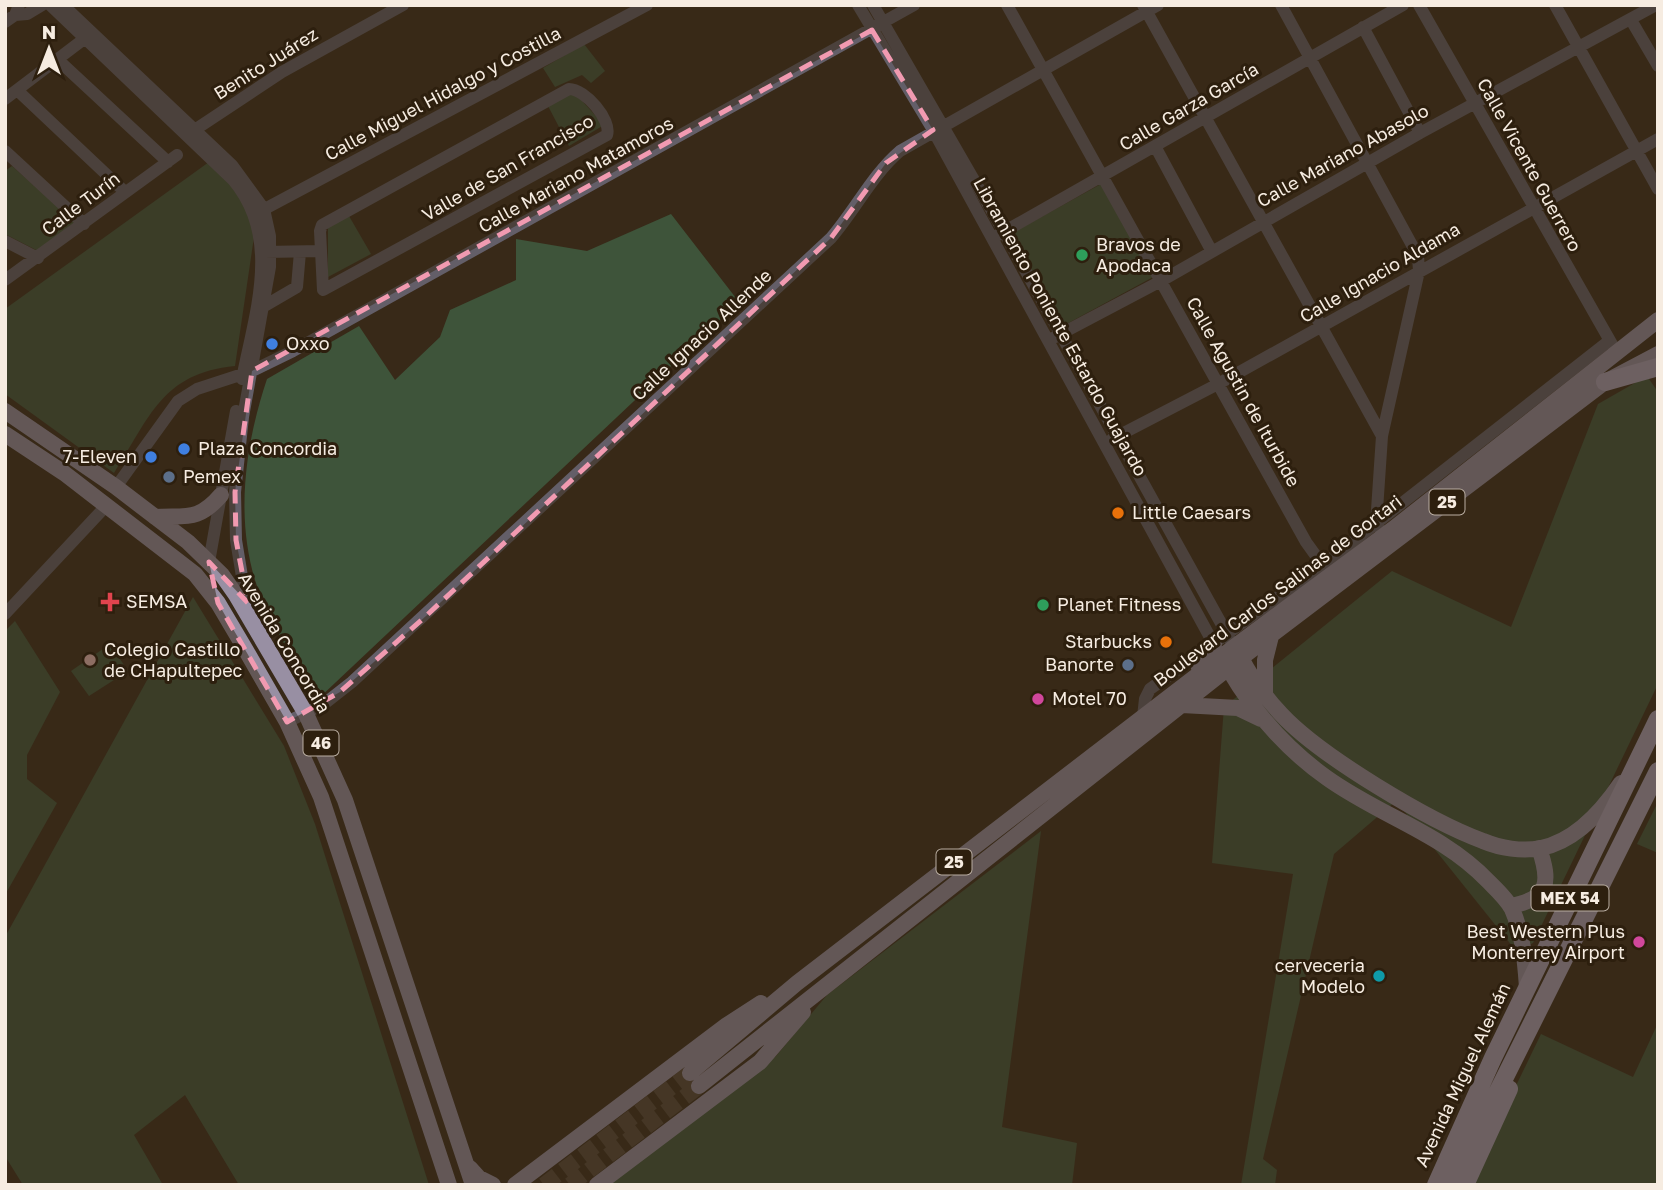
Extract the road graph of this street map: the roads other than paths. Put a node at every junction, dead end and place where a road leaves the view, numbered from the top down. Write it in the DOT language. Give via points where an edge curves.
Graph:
graph roads {
  1 [pos="42,5"];
  2 [pos="50,5"];
  3 [pos="63,5"];
  4 [pos="402,5"];
  5 [pos="648,5"];
  6 [pos="858,5"];
  7 [pos="873,5"];
  8 [pos="914,5"];
  9 [pos="1007,5"];
  10 [pos="1281,5"];
  11 [pos="1403,5"];
  12 [pos="1419,5"];
  13 [pos="1555,5"];
  14 [pos="1657,5"];
  15 [pos="1149,7"];
  16 [pos="13,14"];
  17 [pos="1631,20"];
  18 [pos="883,23"];
  19 [pos="1363,27"];
  20 [pos="872,30"];
  21 [pos="90,39"];
  22 [pos="1579,48"];
  23 [pos="1309,57"];
  24 [pos="58,63"];
  25 [pos="1658,66"];
  26 [pos="1042,71"];
  27 [pos="17,90"];
  28 [pos="5,99"];
  29 [pos="1474,104"];
  30 [pos="1205,116"];
  31 [pos="937,128"];
  32 [pos="191,132"];
  33 [pos="1420,133"];
  34 [pos="1658,139"];
  35 [pos="1155,146"];
  36 [pos="1636,150"];
  37 [pos="8,157"];
  38 [pos="1367,163"];
  39 [pos="1103,178"];
  40 [pos="1658,189"];
  41 [pos="125,192"];
  42 [pos="1532,208"];
  43 [pos="260,212"];
  44 [pos="1263,220"];
  45 [pos="84,224"];
  46 [pos="998,235"];
  47 [pos="5,241"];
  48 [pos="1211,250"];
  49 [pos="267,252"];
  50 [pos="321,257"];
  51 [pos="38,258"];
  52 [pos="300,258"];
  53 [pos="1419,271"];
  54 [pos="5,280"];
  55 [pos="1161,281"];
  56 [pos="259,308"];
  57 [pos="1658,320"];
  58 [pos="1322,326"];
  59 [pos="1061,334"];
  60 [pos="1048,341"];
  61 [pos="1613,346"];
  62 [pos="1658,354"];
  63 [pos="1658,367"];
  64 [pos="248,372"];
  65 [pos="1605,382"];
  66 [pos="1218,384"];
  67 [pos="5,411"];
  68 [pos="5,434"];
  69 [pos="1119,436"];
  70 [pos="1382,436"];
  71 [pos="1103,442"];
  72 [pos="25,447"];
  73 [pos="116,487"];
  74 [pos="221,495"];
  75 [pos="107,505"];
  76 [pos="155,517"];
  77 [pos="1380,530"];
  78 [pos="209,562"];
  79 [pos="1326,570"];
  80 [pos="218,603"];
  81 [pos="1214,612"];
  82 [pos="5,614"];
  83 [pos="1254,615"];
  84 [pos="248,616"];
  85 [pos="1271,636"];
  86 [pos="1227,651"];
  87 [pos="1265,693"];
  88 [pos="1181,697"];
  89 [pos="306,714"];
  90 [pos="1143,717"];
  91 [pos="1658,719"];
  92 [pos="1265,721"];
  93 [pos="287,722"];
  94 [pos="1644,747"];
  95 [pos="1658,771"];
  96 [pos="1539,848"];
  97 [pos="1510,906"];
  98 [pos="797,983"];
  99 [pos="1527,987"];
  100 [pos="810,1000"];
  101 [pos="1493,1058"];
  102 [pos="1510,1065"];
  103 [pos="1493,1083"];
  104 [pos="464,1159"];
  105 [pos="517,1183"];
  106 [pos="449,1184"];
  107 [pos="473,1185"];
  108 [pos="493,1185"];
  109 [pos="502,1185"];
  110 [pos="597,1185"];
  111 [pos="1424,1185"];
  112 [pos="1436,1185"];
  113 [pos="1451,1185"];
  114 [pos="1465,1185"];
  1 -- 16 [label="street" via="27,14"];
  2 -- 21 [label="street"];
  3 -- 21 [label="street"];
  4 -- 32 [label="street, Benito Juárez" via="282,72"];
  5 -- 43 [label="street, Calle Miguel Hidalgo y Costilla"];
  6 -- 20 [label="street, Libramiento Poniente Estardo Guajardo"];
  7 -- 18 [label="street, Libramiento Poniente Estardo Guajardo"];
  8 -- 18 [label="street, Calle Mariano Matamoros"];
  9 -- 26 [label="street, Calle Agustin de Iturbide"];
  10 -- 23 [label="street"];
  11 -- 19 [label="street, Calle Garza García"];
  12 -- 29 [label="street, Calle Vicente Guerrero"];
  13 -- 22 [label="street"];
  14 -- 17 [label="street, Calle Mariano Abasolo"];
  15 -- 26 [label="street, Calle Ignacio Allende"];
  15 -- 30 [label="street"];
  17 -- 22 [label="street, Calle Mariano Abasolo"];
  17 -- 25 [label="street"];
  18 -- 20 [label="street, Calle Mariano Matamoros"];
  18 -- 31 [label="street, Libramiento Poniente Estardo Guajardo"];
  19 -- 23 [label="street, Calle Garza García"];
  19 -- 33 [label="street"];
  20 -- 31 [label="street, Libramiento Poniente Estardo Guajardo"];
  20 -- 64 [label="street, Calle Mariano Matamoros"];
  21 -- 24 [label="street"];
  21 -- 32 [label="street"];
  22 -- 29 [label="street, Calle Mariano Abasolo"];
  22 -- 36 [label="street"];
  23 -- 30 [label="street, Calle Garza García"];
  23 -- 38 [label="street"];
  24 -- 27 [label="street"];
  24 -- 41 [label="street, Calle Turín" via="172,158"];
  26 -- 31 [label="street, Calle Ignacio Allende"];
  26 -- 39 [label="street, Calle Agustin de Iturbide"];
  27 -- 28 [label="street"];
  27 -- 41 [label="street"];
  29 -- 33 [label="street, Calle Mariano Abasolo"];
  29 -- 42 [label="street, Calle Vicente Guerrero"];
  30 -- 35 [label="street, Calle Garza García"];
  30 -- 44 [label="street"];
  31 -- 46 [label="street, Libramiento Poniente Estardo Guajardo"];
  31 -- 89 [label="street, Calle Ignacio Allende" via="887,163 831,238 550,501 352,682"];
  32 -- 43 [label="street" via="246,180"];
  33 -- 38 [label="street, Calle Mariano Abasolo"];
  34 -- 36 [label="street, Calle Ignacio Aldama"];
  35 -- 39 [label="street, Calle Garza García"];
  35 -- 48 [label="street"];
  36 -- 40 [label="street"];
  36 -- 42 [label="street, Calle Ignacio Aldama"];
  37 -- 45 [label="street"];
  38 -- 44 [label="street, Calle Mariano Abasolo"];
  38 -- 53 [label="street" via="1415,249"];
  39 -- 46 [label="street, Calle Garza García"];
  39 -- 55 [label="street, Calle Agustin de Iturbide"];
  41 -- 45 [label="street, Calle Turín"];
  42 -- 53 [label="street, Calle Ignacio Aldama"];
  42 -- 61 [label="street, Calle Vicente Guerrero"];
  43 -- 49 [label="street"];
  44 -- 48 [label="street, Calle Mariano Abasolo"];
  44 -- 58 [label="street"];
  45 -- 51 [label="street, Calle Turín"];
  46 -- 59 [label="street, Libramiento Poniente Estardo Guajardo"];
  46 -- 60 [label="street, Libramiento Poniente Estardo Guajardo"];
  47 -- 51 [label="street"];
  48 -- 55 [label="street, Calle Mariano Abasolo"];
  49 -- 52 [label="street"];
  49 -- 56 [label="street"];
  50 -- 50 [label="street, Valle de San Francisco" via="324,291 604,138 607,123 579,91 566,90 322,225"];
  50 -- 52 [label="street"];
  51 -- 54 [label="street, Calle Turín"];
  52 -- 56 [label="street" via="295,289"];
  53 -- 58 [label="street, Calle Ignacio Aldama"];
  53 -- 70 [label="street"];
  55 -- 59 [label="street, Calle Mariano Abasolo"];
  55 -- 66 [label="street, Calle Agustin de Iturbide"];
  56 -- 64 [label="street"];
  57 -- 61 [label="main road, Boulevard Carlos Salinas de Gortari / 25"];
  58 -- 66 [label="street, Calle Ignacio Aldama"];
  58 -- 70 [label="street"];
  59 -- 60 [label="street, Calle Mariano Abasolo"];
  59 -- 69 [label="street, Libramiento Poniente Estardo Guajardo"];
  60 -- 71 [label="street, Libramiento Poniente Estardo Guajardo"];
  61 -- 77 [label="main road, Boulevard Carlos Salinas de Gortari / 25"];
  62 -- 65 [label="main road, Boulevard Carlos Salinas de Gortari / 25"];
  63 -- 65 [label="highway"];
  64 -- 73 [label="street, Calle Mariano Matamoros" via="197,388 178,401"];
  64 -- 74 [label="street"];
  64 -- 84 [label="street" via="235,516"];
  65 -- 85 [label="main road, Boulevard Carlos Salinas de Gortari / 25"];
  66 -- 69 [label="street, Calle Ignacio Aldama"];
  66 -- 79 [label="street, Calle Agustin de Iturbide"];
  67 -- 73 [label="main road, Avenida Concordia / 46"];
  68 -- 72 [label="main road, Avenida Concordia / 46"];
  69 -- 71 [label="street, Calle Ignacio Aldama"];
  69 -- 81 [label="street, Libramiento Poniente Estardo Guajardo"];
  70 -- 77 [label="street"];
  71 -- 86 [label="street, Libramiento Poniente Estardo Guajardo"];
  72 -- 73 [label="main road" via="45,453 98,494 107,495"];
  72 -- 75 [label="main road, Avenida Concordia / 46"];
  73 -- 76 [label="main road, Avenida Concordia / 46"];
  74 -- 76 [label="main road" via="196,516"];
  74 -- 78 [label="street"];
  75 -- 80 [label="main road, Avenida Concordia / 46" via="186,566"];
  75 -- 82 [label="street"];
  76 -- 78 [label="main road, Avenida Concordia / 46"];
  77 -- 79 [label="main road, Boulevard Carlos Salinas de Gortari / 25"];
  78 -- 80 [label="main road"];
  78 -- 84 [label="main road, Avenida Concordia / 46"];
  79 -- 83 [label="street"];
  79 -- 86 [label="main road, Boulevard Carlos Salinas de Gortari / 25"];
  80 -- 93 [label="main road, Avenida Concordia / 46"];
  81 -- 83 [label="street" via="1238,620"];
  81 -- 86 [label="street, Libramiento Poniente Estardo Guajardo"];
  83 -- 86 [label="street"];
  84 -- 89 [label="main road, Avenida Concordia / 46"];
  85 -- 86 [label="main road, Boulevard Carlos Salinas de Gortari / 25"];
  85 -- 87 [label="main road"];
  86 -- 87 [label="main road"];
  86 -- 88 [label="main road, Boulevard Carlos Salinas de Gortari / 25"];
  86 -- 88 [label="main road" via="1203,664"];
  86 -- 90 [label="street" via="1150,689"];
  86 -- 92 [label="main road"];
  87 -- 96 [label="main road" via="1281,714 1325,751 1434,818 1510,849"];
  88 -- 90 [label="main road, Boulevard Carlos Salinas de Gortari / 25"];
  88 -- 92 [label="main road" via="1238,708"];
  88 -- 100 [label="main road, Boulevard Carlos Salinas de Gortari / 25"];
  89 -- 93 [label="street, Calle Ignacio Allende"];
  89 -- 104 [label="main road, Avenida Concordia / 46" via="345,800"];
  90 -- 98 [label="main road, Boulevard Carlos Salinas de Gortari / 25"];
  91 -- 94 [label="highway, Avenida Miguel Alemán / MEX 54"];
  92 -- 97 [label="main road" via="1328,779 1456,851"];
  93 -- 106 [label="main road, Avenida Concordia / 46" via="321,797"];
  94 -- 96 [label="main road" via="1603,808 1580,830"];
  94 -- 99 [label="highway, Avenida Miguel Alemán / MEX 54"];
  95 -- 102 [label="highway, Avenida Miguel Alemán / MEX 54"];
  96 -- 97 [label="main road" via="1546,869 1543,890 1525,903"];
  97 -- 99 [label="main road" via="1523,946"];
  98 -- 100 [label="main road, Boulevard Carlos Salinas de Gortari / 25" via="694,1079"];
  98 -- 105 [label="main road" via="741,1014"];
  99 -- 101 [label="highway, Avenida Miguel Alemán / MEX 54"];
  100 -- 110 [label="main road" via="760,1062"];
  101 -- 103 [label="highway, Avenida Miguel Alemán / MEX 54"];
  101 -- 111 [label="highway" via="1473,1083"];
  102 -- 103 [label="highway, Avenida Miguel Alemán / MEX 54"];
  102 -- 114 [label="highway" via="1506,1101"];
  103 -- 112 [label="highway, Avenida Miguel Alemán / MEX 54"];
  103 -- 113 [label="highway, Avenida Miguel Alemán / MEX 54"];
  104 -- 107 [label="main road, Avenida Concordia / 46"];
  104 -- 108 [label="main road" via="479,1178"];
  105 -- 109 [label="main road"];
}
